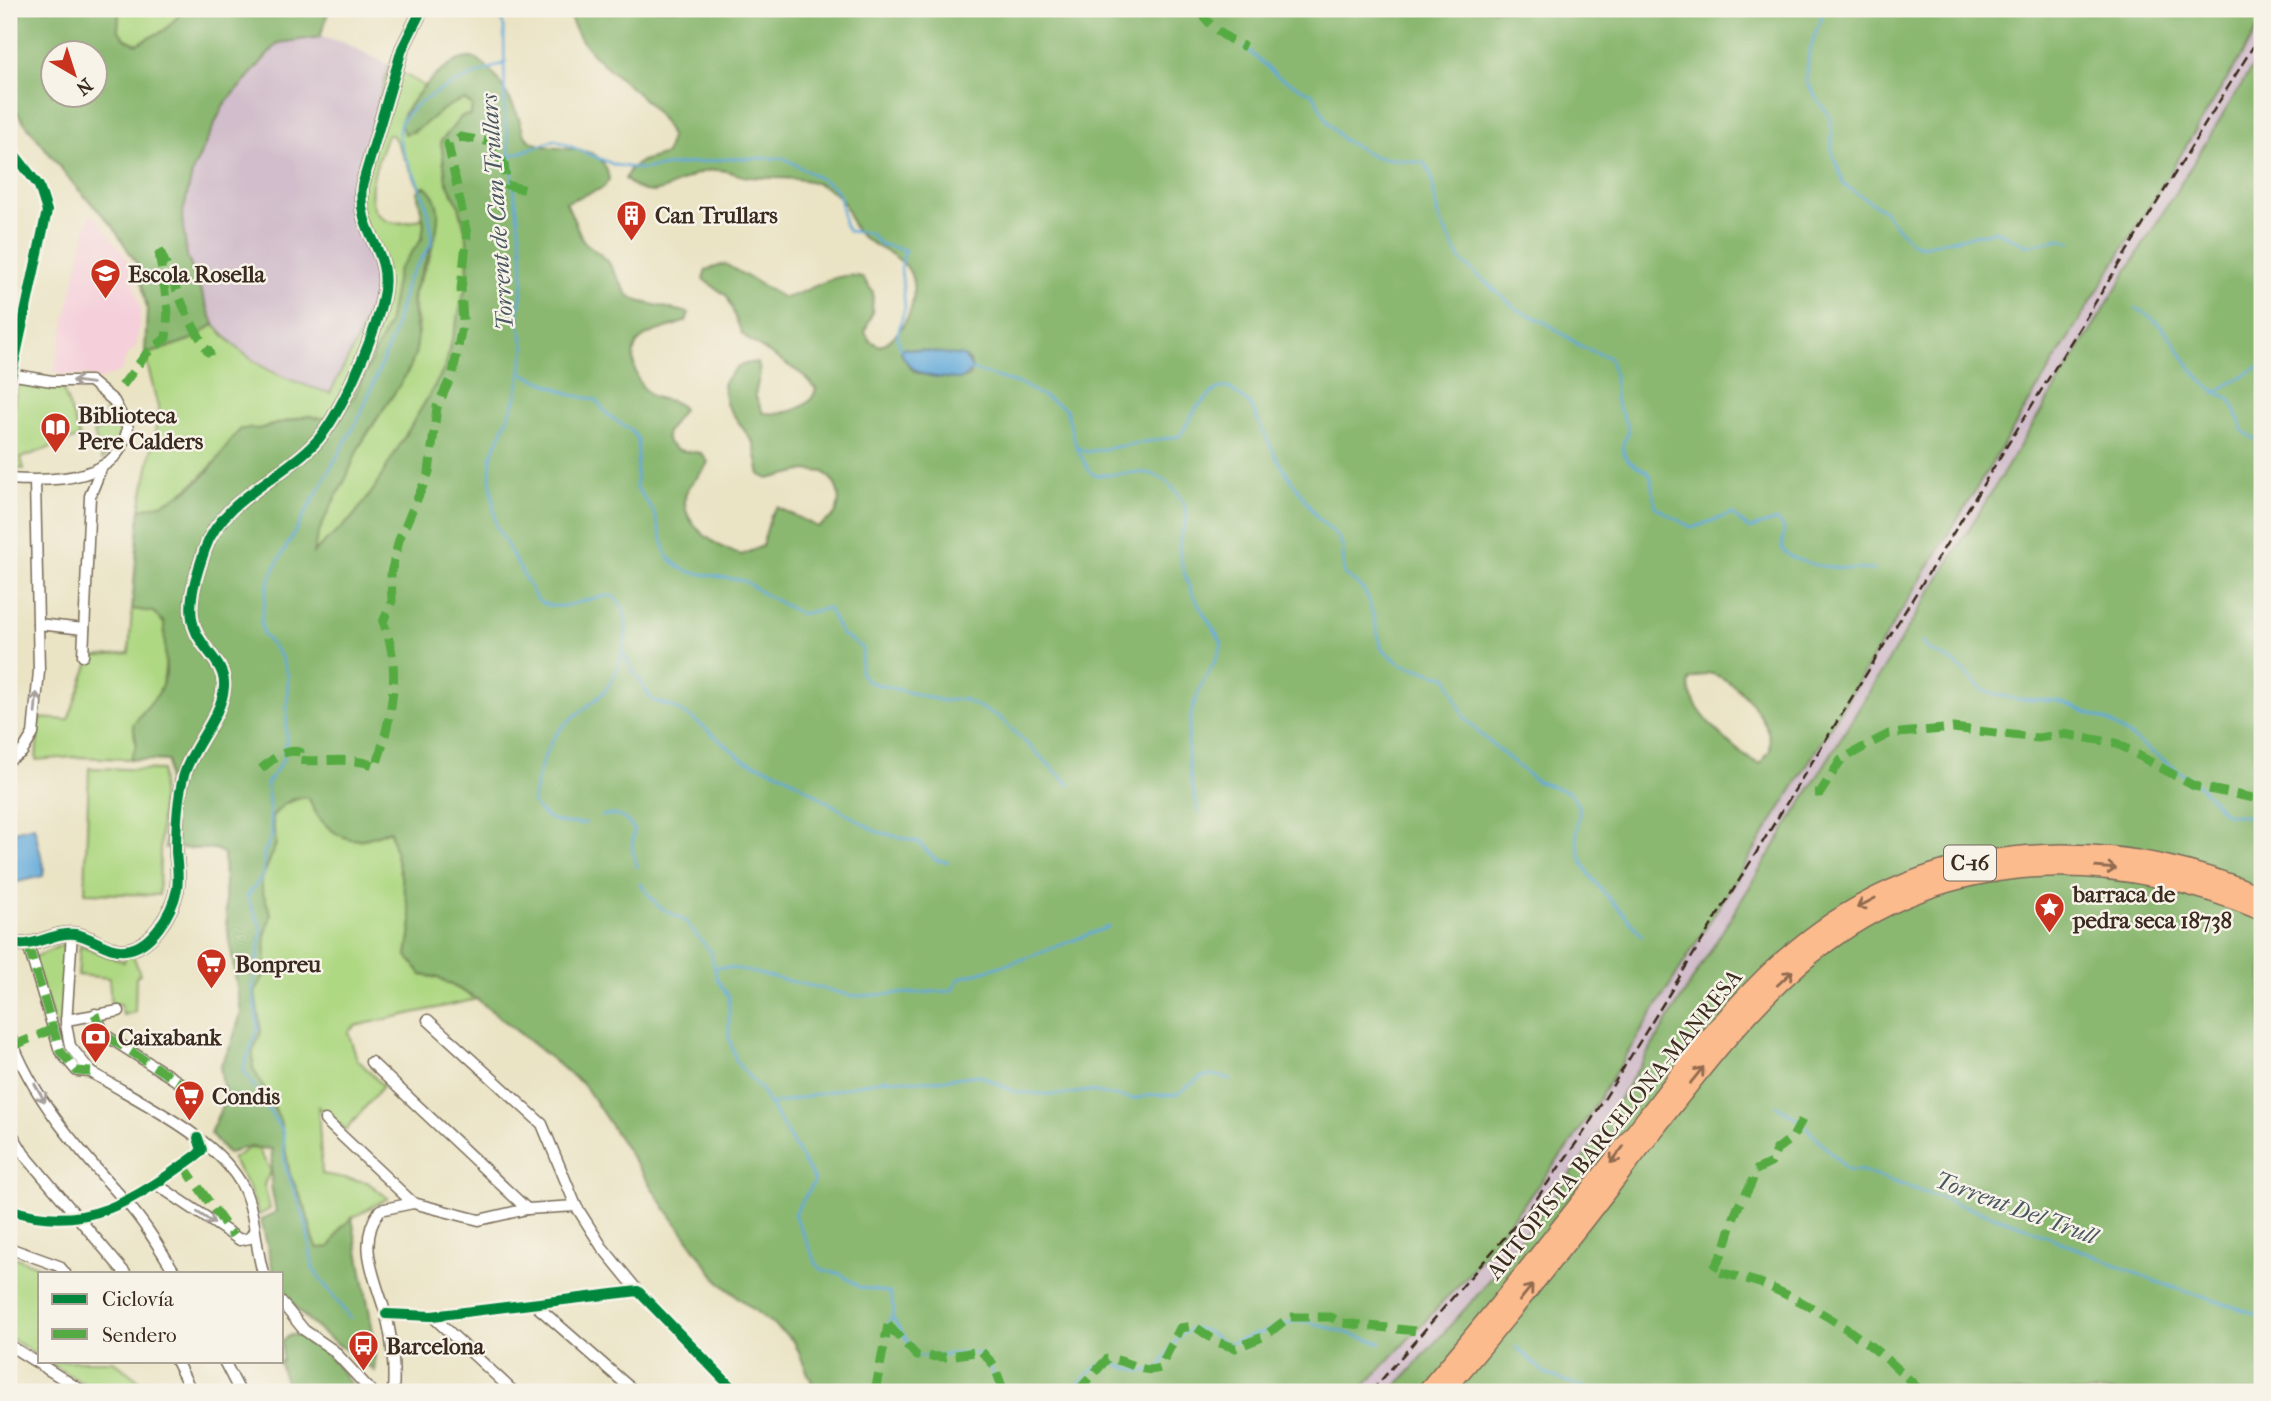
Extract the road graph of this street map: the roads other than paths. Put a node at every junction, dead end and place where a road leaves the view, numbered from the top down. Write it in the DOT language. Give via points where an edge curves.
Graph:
graph roads {
  1 [pos="422,9"];
  2 [pos="9,147"];
  3 [pos="9,314"];
  4 [pos="24,317"];
  5 [pos="10,374"];
  6 [pos="9,387"];
  7 [pos="102,466"];
  8 [pos="9,479"];
  9 [pos="35,481"];
  10 [pos="38,624"];
  11 [pos="84,629"];
  12 [pos="83,656"];
  13 [pos="9,760"];
  14 [pos="2262,895"];
  15 [pos="2262,911"];
  16 [pos="72,933"];
  17 [pos="9,942"];
  18 [pos="28,945"];
  19 [pos="119,1011"];
  20 [pos="95,1014"];
  21 [pos="66,1020"];
  22 [pos="428,1020"];
  23 [pos="9,1033"];
  24 [pos="11,1047"];
  25 [pos="371,1062"];
  26 [pos="91,1072"];
  27 [pos="199,1095"];
  28 [pos="325,1120"];
  29 [pos="9,1129"];
  30 [pos="206,1148"];
  31 [pos="159,1182"];
  32 [pos="63,1200"];
  33 [pos="126,1202"];
  34 [pos="413,1203"];
  35 [pos="576,1206"];
  36 [pos="9,1209"];
  37 [pos="527,1209"];
  38 [pos="50,1219"];
  39 [pos="79,1219"];
  40 [pos="254,1231"];
  41 [pos="244,1241"];
  42 [pos="9,1248"];
  43 [pos="257,1251"];
  44 [pos="64,1272"];
  45 [pos="124,1272"];
  46 [pos="174,1272"];
  47 [pos="263,1272"];
  48 [pos="638,1292"];
  49 [pos="533,1303"];
  50 [pos="284,1305"];
  51 [pos="386,1314"];
  52 [pos="432,1316"];
  53 [pos="9,1345"];
  54 [pos="1471,1350"];
  55 [pos="177,1362"];
  56 [pos="225,1362"];
  57 [pos="734,1391"];
  58 [pos="84,1392"];
  59 [pos="192,1392"];
  60 [pos="240,1392"];
  61 [pos="372,1392"];
  62 [pos="393,1392"];
  63 [pos="514,1392"];
  64 [pos="635,1392"];
  65 [pos="1426,1392"];
  66 [pos="1444,1392"];
  1 -- 16 [label="street" via="402,49 362,186 363,222 385,265 385,290 376,325 329,426 303,454 222,521 210,538 197,575 191,606 194,626 221,670 224,688 217,710 188,759 181,788 177,888 166,917 140,945 113,950"];
  2 -- 4 [label="street" via="39,186 47,211"];
  3 -- 4 [label="street"];
  4 -- 5 [label="street"];
  5 -- 6 [label="street"];
  7 -- 5 [label="street, one-way" via="123,446 128,428 103,390 90,381"];
  7 -- 9 [label="street"];
  7 -- 11 [label="street" via="90,495"];
  8 -- 9 [label="street"];
  9 -- 10 [label="street"];
  10 -- 11 [label="street"];
  13 -- 10 [label="street, one-way" via="22,752 33,734"];
  11 -- 12 [label="street"];
  14 -- 54 [label="highway, AUTOPISTA BARCELONA-MANRESA / C-16, one-way" via="2154,861 2051,852 1948,869 1852,910 1784,959 1724,1020"];
  54 -- 15 [label="highway, AUTOPISTA BARCELONA-MANRESA / C-16, one-way" via="1737,1027 1801,963 1860,922 1906,899 1964,879 2045,866 2153,875"];
  16 -- 18 [label="street"];
  16 -- 21 [label="street"];
  17 -- 18 [label="street"];
  18 -- 26 [label="street" via="60,1051 77,1071"];
  19 -- 20 [label="street"];
  20 -- 21 [label="street"];
  20 -- 27 [label="street" via="105,1035"];
  21 -- 26 [label="street" via="70,1046"];
  22 -- 35 [label="street" via="542,1124"];
  23 -- 24 [label="street"];
  24 -- 33 [label="street, one-way" via="59,1126"];
  25 -- 37 [label="street"];
  26 -- 30 [label="street" via="198,1138"];
  28 -- 34 [label="street"];
  29 -- 32 [label="street"];
  30 -- 31 [label="street"];
  30 -- 40 [label="street" via="230,1166 244,1190"];
  31 -- 33 [label="street"];
  31 -- 41 [label="street, one-way"];
  32 -- 38 [label="street" via="58,1214"];
  32 -- 39 [label="street"];
  33 -- 39 [label="street"];
  33 -- 46 [label="street"];
  34 -- 37 [label="street" via="479,1220"];
  34 -- 51 [label="street" via="380,1210 368,1229 369,1269"];
  35 -- 37 [label="street"];
  35 -- 48 [label="street"];
  36 -- 38 [label="street"];
  38 -- 39 [label="street"];
  39 -- 45 [label="street"];
  40 -- 41 [label="street"];
  40 -- 43 [label="street"];
  41 -- 43 [label="street"];
  42 -- 44 [label="street"];
  43 -- 47 [label="street"];
  48 -- 49 [label="street"];
  48 -- 57 [label="street"];
  49 -- 52 [label="street"];
  49 -- 64 [label="street"];
  50 -- 61 [label="street"];
  51 -- 52 [label="street"];
  51 -- 62 [label="street"];
  52 -- 63 [label="street"];
  53 -- 58 [label="street"];
  54 -- 65 [label="highway, AUTOPISTA BARCELONA-MANRESA / C-16"];
  54 -- 66 [label="highway, AUTOPISTA BARCELONA-MANRESA / C-16"];
  55 -- 59 [label="street"];
  56 -- 60 [label="street"];
}
